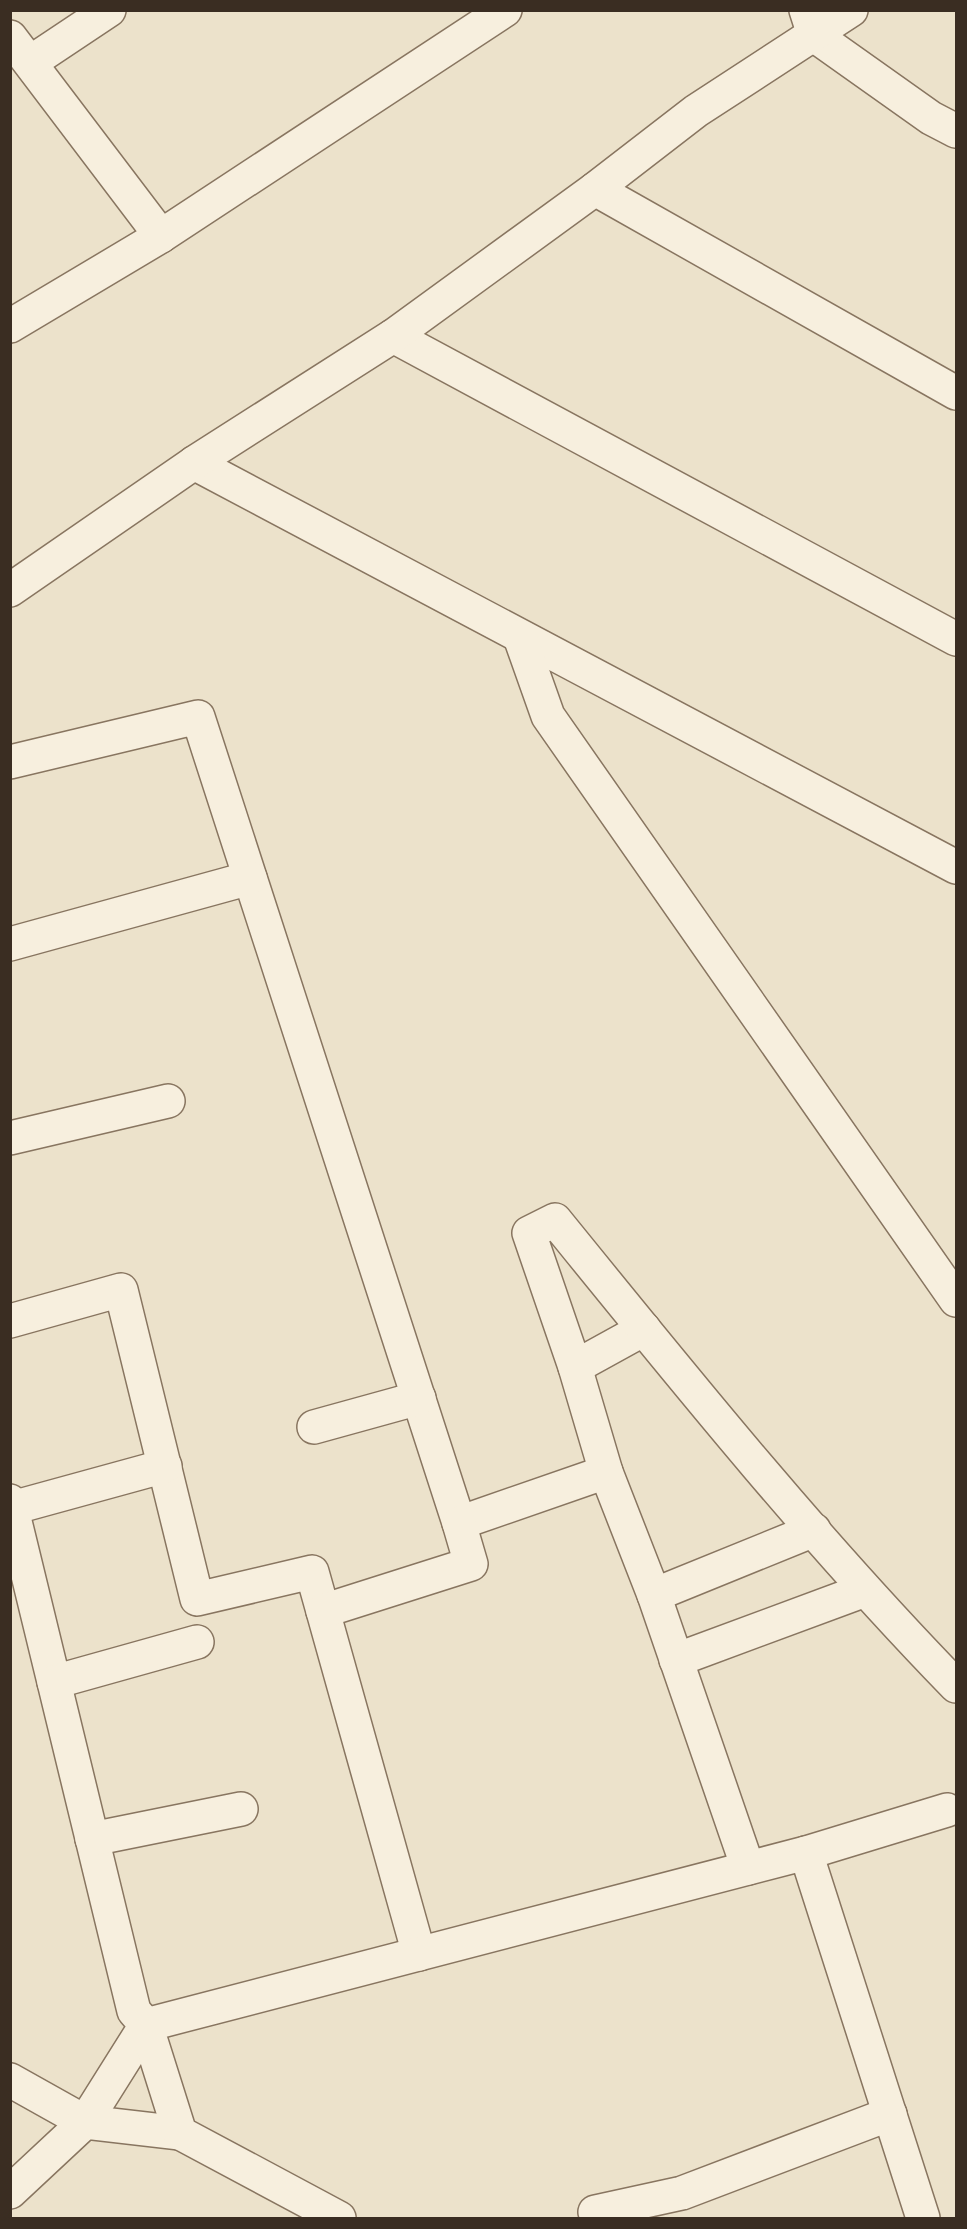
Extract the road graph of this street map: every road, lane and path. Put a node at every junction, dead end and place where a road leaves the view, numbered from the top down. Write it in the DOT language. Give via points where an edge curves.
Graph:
graph roads {
  1 [pos="109,10"];
  2 [pos="505,10"];
  3 [pos="850,10"];
  4 [pos="810,22"];
  5 [pos="10,37"];
  6 [pos="31,62"];
  7 [pos="957,131"];
  8 [pos="595,189"];
  9 [pos="161,236"];
  10 [pos="10,326"];
  11 [pos="393,336"];
  12 [pos="957,393"];
  13 [pos="194,463"];
  14 [pos="10,590"];
  15 [pos="520,637"];
  16 [pos="957,639"];
  17 [pos="10,762"];
  18 [pos="957,867"];
  19 [pos="250,878"];
  20 [pos="10,944"];
  21 [pos="168,1101"];
  22 [pos="10,1138"];
  23 [pos="957,1300"];
  24 [pos="10,1321"];
  25 [pos="644,1329"];
  26 [pos="575,1367"];
  27 [pos="419,1398"];
  28 [pos="314,1427"];
  29 [pos="165,1466"];
  30 [pos="606,1472"];
  31 [pos="11,1505"];
  32 [pos="459,1523"];
  33 [pos="814,1530"];
  34 [pos="865,1590"];
  35 [pos="654,1595"];
  36 [pos="323,1611"];
  37 [pos="197,1642"];
  38 [pos="676,1660"];
  39 [pos="54,1682"];
  40 [pos="957,1686"];
  41 [pos="241,1809"];
  42 [pos="953,1813"];
  43 [pos="92,1839"];
  44 [pos="806,1853"];
  45 [pos="748,1868"];
  46 [pos="419,1953"];
  47 [pos="146,2025"];
  48 [pos="10,2080"];
  49 [pos="890,2114"];
  50 [pos="85,2122"];
  51 [pos="180,2133"];
  52 [pos="10,2192"];
  53 [pos="595,2212"];
  54 [pos="339,2218"];
  55 [pos="923,2218"];
  1 -- 6 [label="street"];
  2 -- 9 [label="street"];
  3 -- 4 [label="street"];
  4 -- 7 [label="street" via="931,118"];
  4 -- 8 [label="street"];
  5 -- 6 [label="street"];
  6 -- 9 [label="street"];
  8 -- 11 [label="street"];
  8 -- 12 [label="street"];
  9 -- 10 [label="street"];
  11 -- 13 [label="street"];
  11 -- 16 [label="street"];
  13 -- 14 [label="street"];
  13 -- 15 [label="street"];
  15 -- 18 [label="street"];
  15 -- 23 [label="street" via="548,716"];
  17 -- 19 [label="street" via="198,717"];
  19 -- 20 [label="street"];
  19 -- 27 [label="street"];
  21 -- 22 [label="street"];
  24 -- 29 [label="street" via="122,1290"];
  25 -- 26 [label="street"];
  25 -- 26 [label="street" via="555,1220 529,1233"];
  25 -- 33 [label="street"];
  26 -- 30 [label="street"];
  27 -- 28 [label="street"];
  27 -- 32 [label="street"];
  29 -- 31 [label="street"];
  29 -- 36 [label="street" via="197,1599 312,1572"];
  30 -- 32 [label="street"];
  30 -- 35 [label="street"];
  31 -- 39 [label="street"];
  32 -- 36 [label="street" via="471,1564"];
  33 -- 34 [label="street"];
  33 -- 35 [label="street"];
  34 -- 38 [label="street"];
  34 -- 40 [label="street"];
  35 -- 38 [label="street"];
  36 -- 46 [label="street"];
  37 -- 39 [label="street"];
  38 -- 45 [label="street"];
  39 -- 43 [label="street"];
  41 -- 43 [label="street"];
  42 -- 44 [label="street"];
  43 -- 47 [label="street" via="134,2011"];
  44 -- 45 [label="street"];
  44 -- 49 [label="street"];
  45 -- 46 [label="street"];
  46 -- 47 [label="street"];
  47 -- 50 [label="street"];
  47 -- 51 [label="street"];
  48 -- 50 [label="street"];
  49 -- 53 [label="street" via="682,2193"];
  49 -- 55 [label="street"];
  50 -- 51 [label="street"];
  50 -- 52 [label="street"];
  51 -- 54 [label="street"];
}
